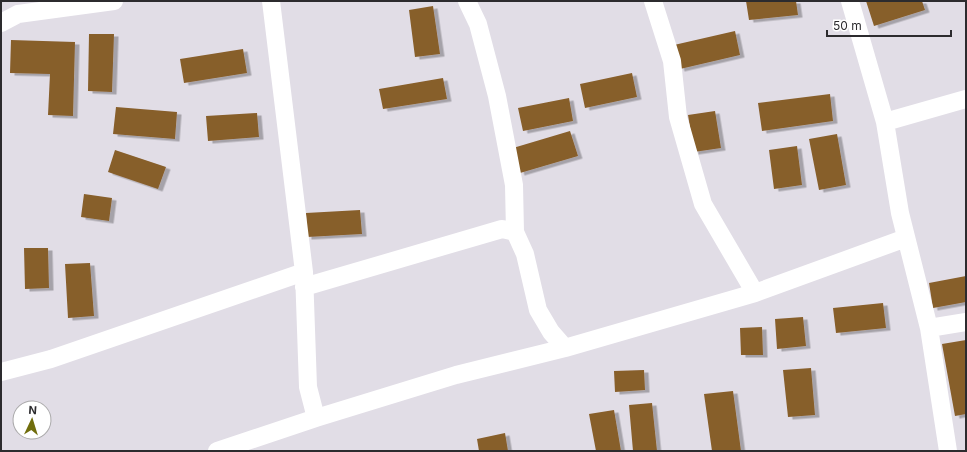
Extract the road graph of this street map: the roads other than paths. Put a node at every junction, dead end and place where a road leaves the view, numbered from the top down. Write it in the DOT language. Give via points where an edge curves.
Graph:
graph roads {
  1 [pos="114,1"];
  2 [pos="271,1"];
  3 [pos="466,1"];
  4 [pos="653,1"];
  5 [pos="850,1"];
  6 [pos="1,23"];
  7 [pos="966,99"];
  8 [pos="885,122"];
  9 [pos="515,232"];
  10 [pos="906,238"];
  11 [pos="304,280"];
  12 [pos="755,293"];
  13 [pos="966,322"];
  14 [pos="929,328"];
  15 [pos="565,348"];
  16 [pos="1,372"];
  17 [pos="316,418"];
  18 [pos="217,451"];
  19 [pos="948,451"];
  1 -- 6 [label="street" via="18,14"];
  2 -- 11 [label="street"];
  3 -- 9 [label="street" via="478,24 498,96 514,185"];
  4 -- 12 [label="street" via="672,61 678,118 703,204"];
  5 -- 8 [label="street"];
  7 -- 8 [label="street"];
  8 -- 10 [label="street"];
  9 -- 11 [label="street" via="502,228"];
  9 -- 15 [label="street" via="525,254 538,310 551,332"];
  10 -- 12 [label="street"];
  10 -- 14 [label="street"];
  11 -- 16 [label="street" via="51,359"];
  11 -- 17 [label="street" via="308,387"];
  12 -- 15 [label="street"];
  13 -- 14 [label="street"];
  14 -- 19 [label="street"];
  15 -- 17 [label="street" via="456,375"];
  17 -- 18 [label="street"];
}
